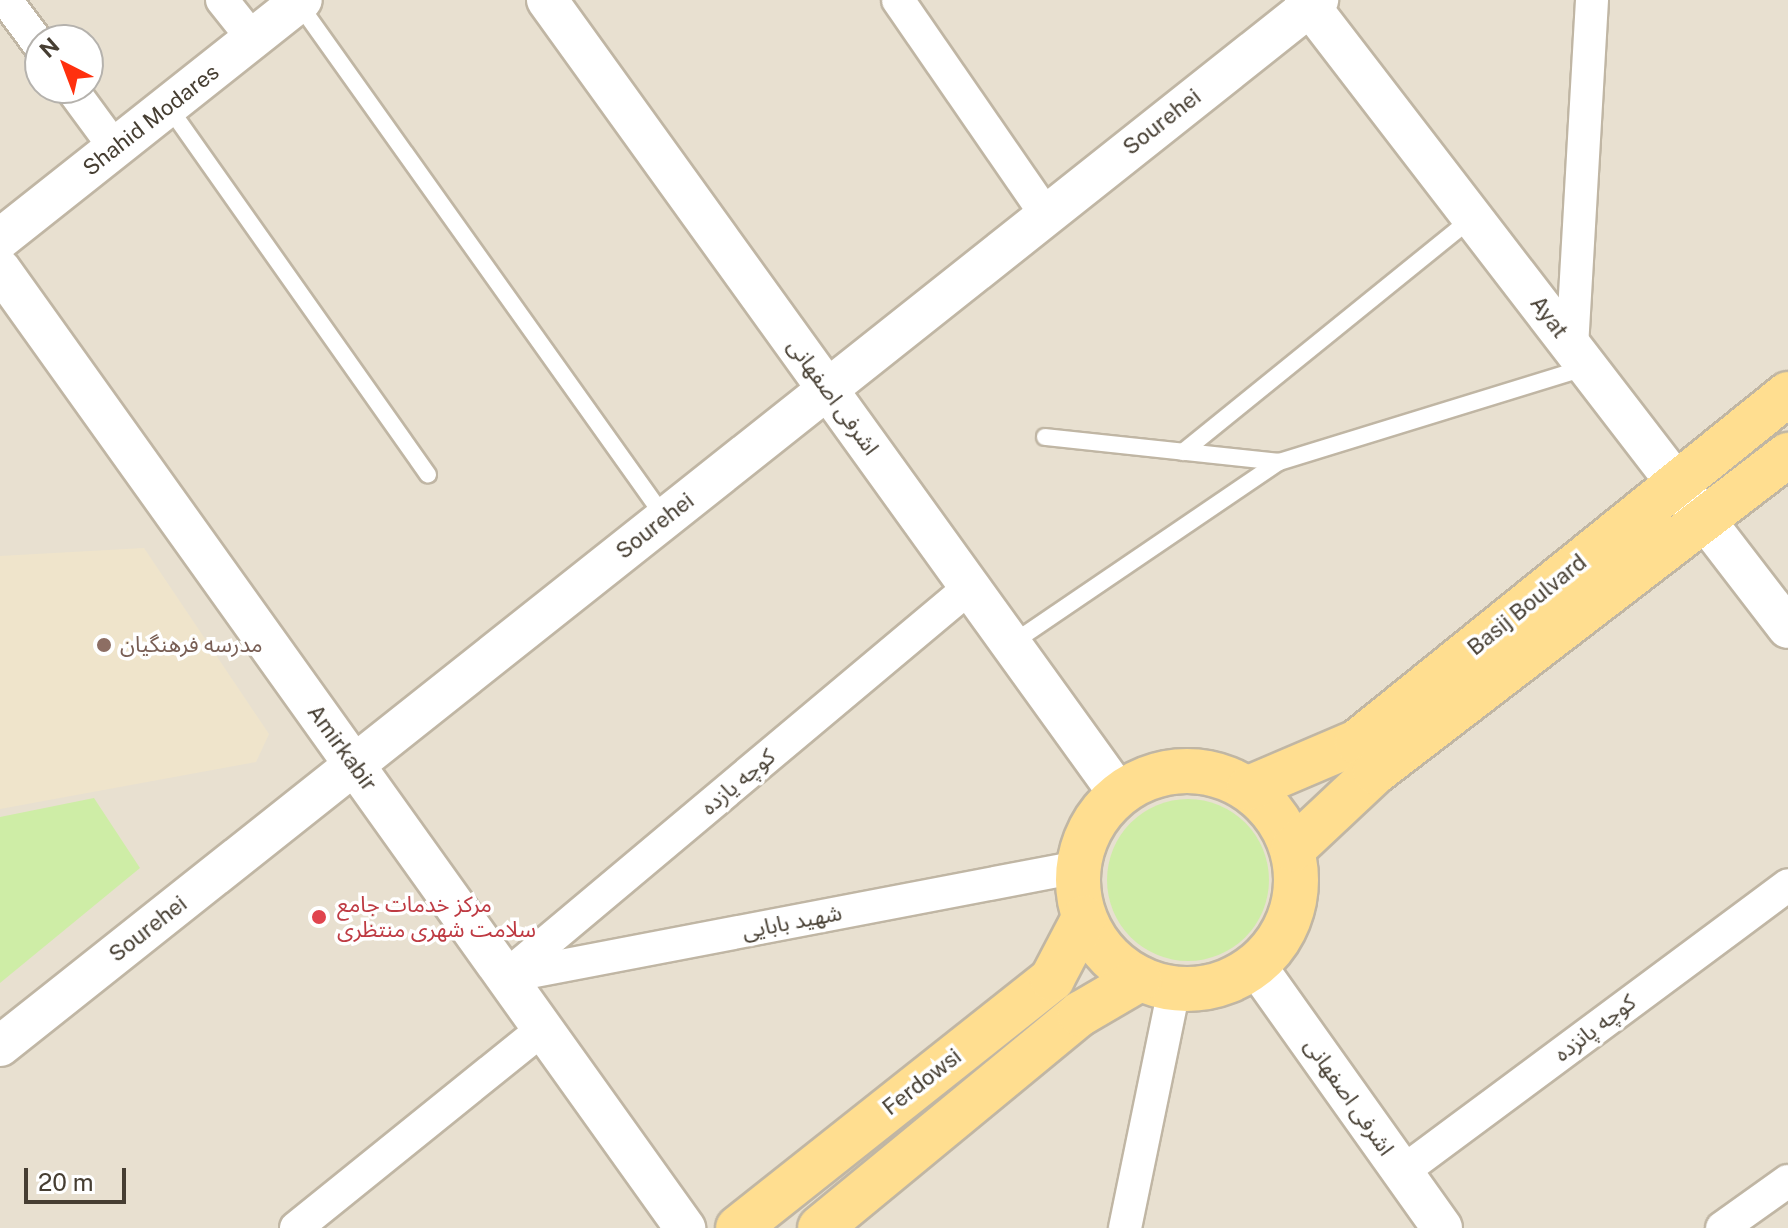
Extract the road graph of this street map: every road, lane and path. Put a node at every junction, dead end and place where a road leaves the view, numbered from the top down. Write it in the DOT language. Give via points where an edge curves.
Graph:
graph roads {
  1 [pos="6,0"];
  2 [pos="222,0"];
  3 [pos="547,0"];
  4 [pos="898,0"];
  5 [pos="1592,0"];
  6 [pos="300,1"];
  7 [pos="1311,2"];
  8 [pos="24,24"];
  9 [pos="253,39"];
  10 [pos="83,104"];
  11 [pos="168,106"];
  12 [pos="115,148"];
  13 [pos="1045,213"];
  14 [pos="1473,217"];
  15 [pos="0,239"];
  16 [pos="0,269"];
  17 [pos="1580,357"];
  18 [pos="828,389"];
  19 [pos="1788,394"];
  20 [pos="1045,437"];
  21 [pos="1183,452"];
  22 [pos="1788,455"];
  23 [pos="1279,462"];
  24 [pos="428,475"];
  25 [pos="1677,484"];
  26 [pos="665,518"];
  27 [pos="1705,520"];
  28 [pos="970,587"];
  29 [pos="1788,628"];
  30 [pos="1011,644"];
  31 [pos="354,765"];
  32 [pos="1249,788"];
  33 [pos="1119,794"];
  34 [pos="1293,849"];
  35 [pos="1078,867"];
  36 [pos="1788,885"];
  37 [pos="1084,918"];
  38 [pos="1256,966"];
  39 [pos="505,977"];
  40 [pos="1157,984"];
  41 [pos="543,1029"];
  42 [pos="0,1046"];
  43 [pos="1402,1172"];
  44 [pos="1788,1181"];
  45 [pos="1436,1224"];
  46 [pos="296,1228"];
  47 [pos="685,1228"];
  48 [pos="738,1228"];
  49 [pos="820,1228"];
  50 [pos="1125,1228"];
  51 [pos="1722,1228"];
  1 -- 8 [label="street"];
  2 -- 9 [label="street"];
  3 -- 18 [label="street, اشرفی اصفهانی"];
  4 -- 13 [label="street"];
  5 -- 17 [label="street"];
  6 -- 9 [label="street, Shahid Modares"];
  6 -- 26 [label="lane"];
  7 -- 13 [label="street, Sourehei"];
  7 -- 14 [label="street, Ayat"];
  9 -- 11 [label="street, Shahid Modares"];
  10 -- 12 [label="street"];
  11 -- 12 [label="street, Shahid Modares"];
  11 -- 24 [label="lane"];
  12 -- 15 [label="street, Shahid Modares"];
  13 -- 18 [label="street, Sourehei"];
  14 -- 17 [label="street, Ayat"];
  14 -- 21 [label="lane"];
  16 -- 31 [label="street, Amirkabir"];
  17 -- 23 [label="lane"];
  17 -- 25 [label="street, Ayat"];
  18 -- 26 [label="street, Sourehei"];
  18 -- 28 [label="street, اشرفی اصفهانی"];
  19 -- 25 [label="main road, Basij Boulvard"];
  20 -- 21 [label="lane"];
  21 -- 23 [label="lane"];
  22 -- 27 [label="main road, Basij Boulvard"];
  23 -- 30 [label="lane"];
  25 -- 27 [label="street, Ayat"];
  25 -- 32 [label="main road, Basij Boulvard" via="1357,742"];
  26 -- 31 [label="street, Sourehei"];
  27 -- 29 [label="street, Ayat"];
  27 -- 34 [label="main road, Basij Boulvard" via="1375,772"];
  28 -- 30 [label="street, اشرفی اصفهانی"];
  28 -- 39 [label="street, کوچه یازده"];
  30 -- 33 [label="street, اشرفی اصفهانی"];
  31 -- 39 [label="street, Amirkabir"];
  31 -- 42 [label="street, Sourehei"];
  32 -- 33 [label="main road" via="1217,773 1183,770 1149,777"];
  32 -- 34 [label="main road" via="1268,804"];
  33 -- 35 [label="main road" via="1099,814"];
  34 -- 38 [label="main road" via="1298,881 1292,913 1278,942"];
  35 -- 37 [label="main road"];
  35 -- 39 [label="street, شهید بابایی"];
  36 -- 43 [label="street, کوچه پانزده"];
  37 -- 40 [label="main road" via="1116,964"];
  37 -- 48 [label="main road, Ferdowsi" via="1052,979"];
  38 -- 40 [label="main road" via="1231,981"];
  38 -- 43 [label="street, اشرفی اصفهانی"];
  39 -- 41 [label="street, Amirkabir"];
  40 -- 49 [label="main road" via="1080,1014"];
  40 -- 50 [label="street"];
  41 -- 46 [label="street"];
  41 -- 47 [label="street, Amirkabir"];
  43 -- 45 [label="street, اشرفی اصفهانی"];
  44 -- 51 [label="street"];
}
